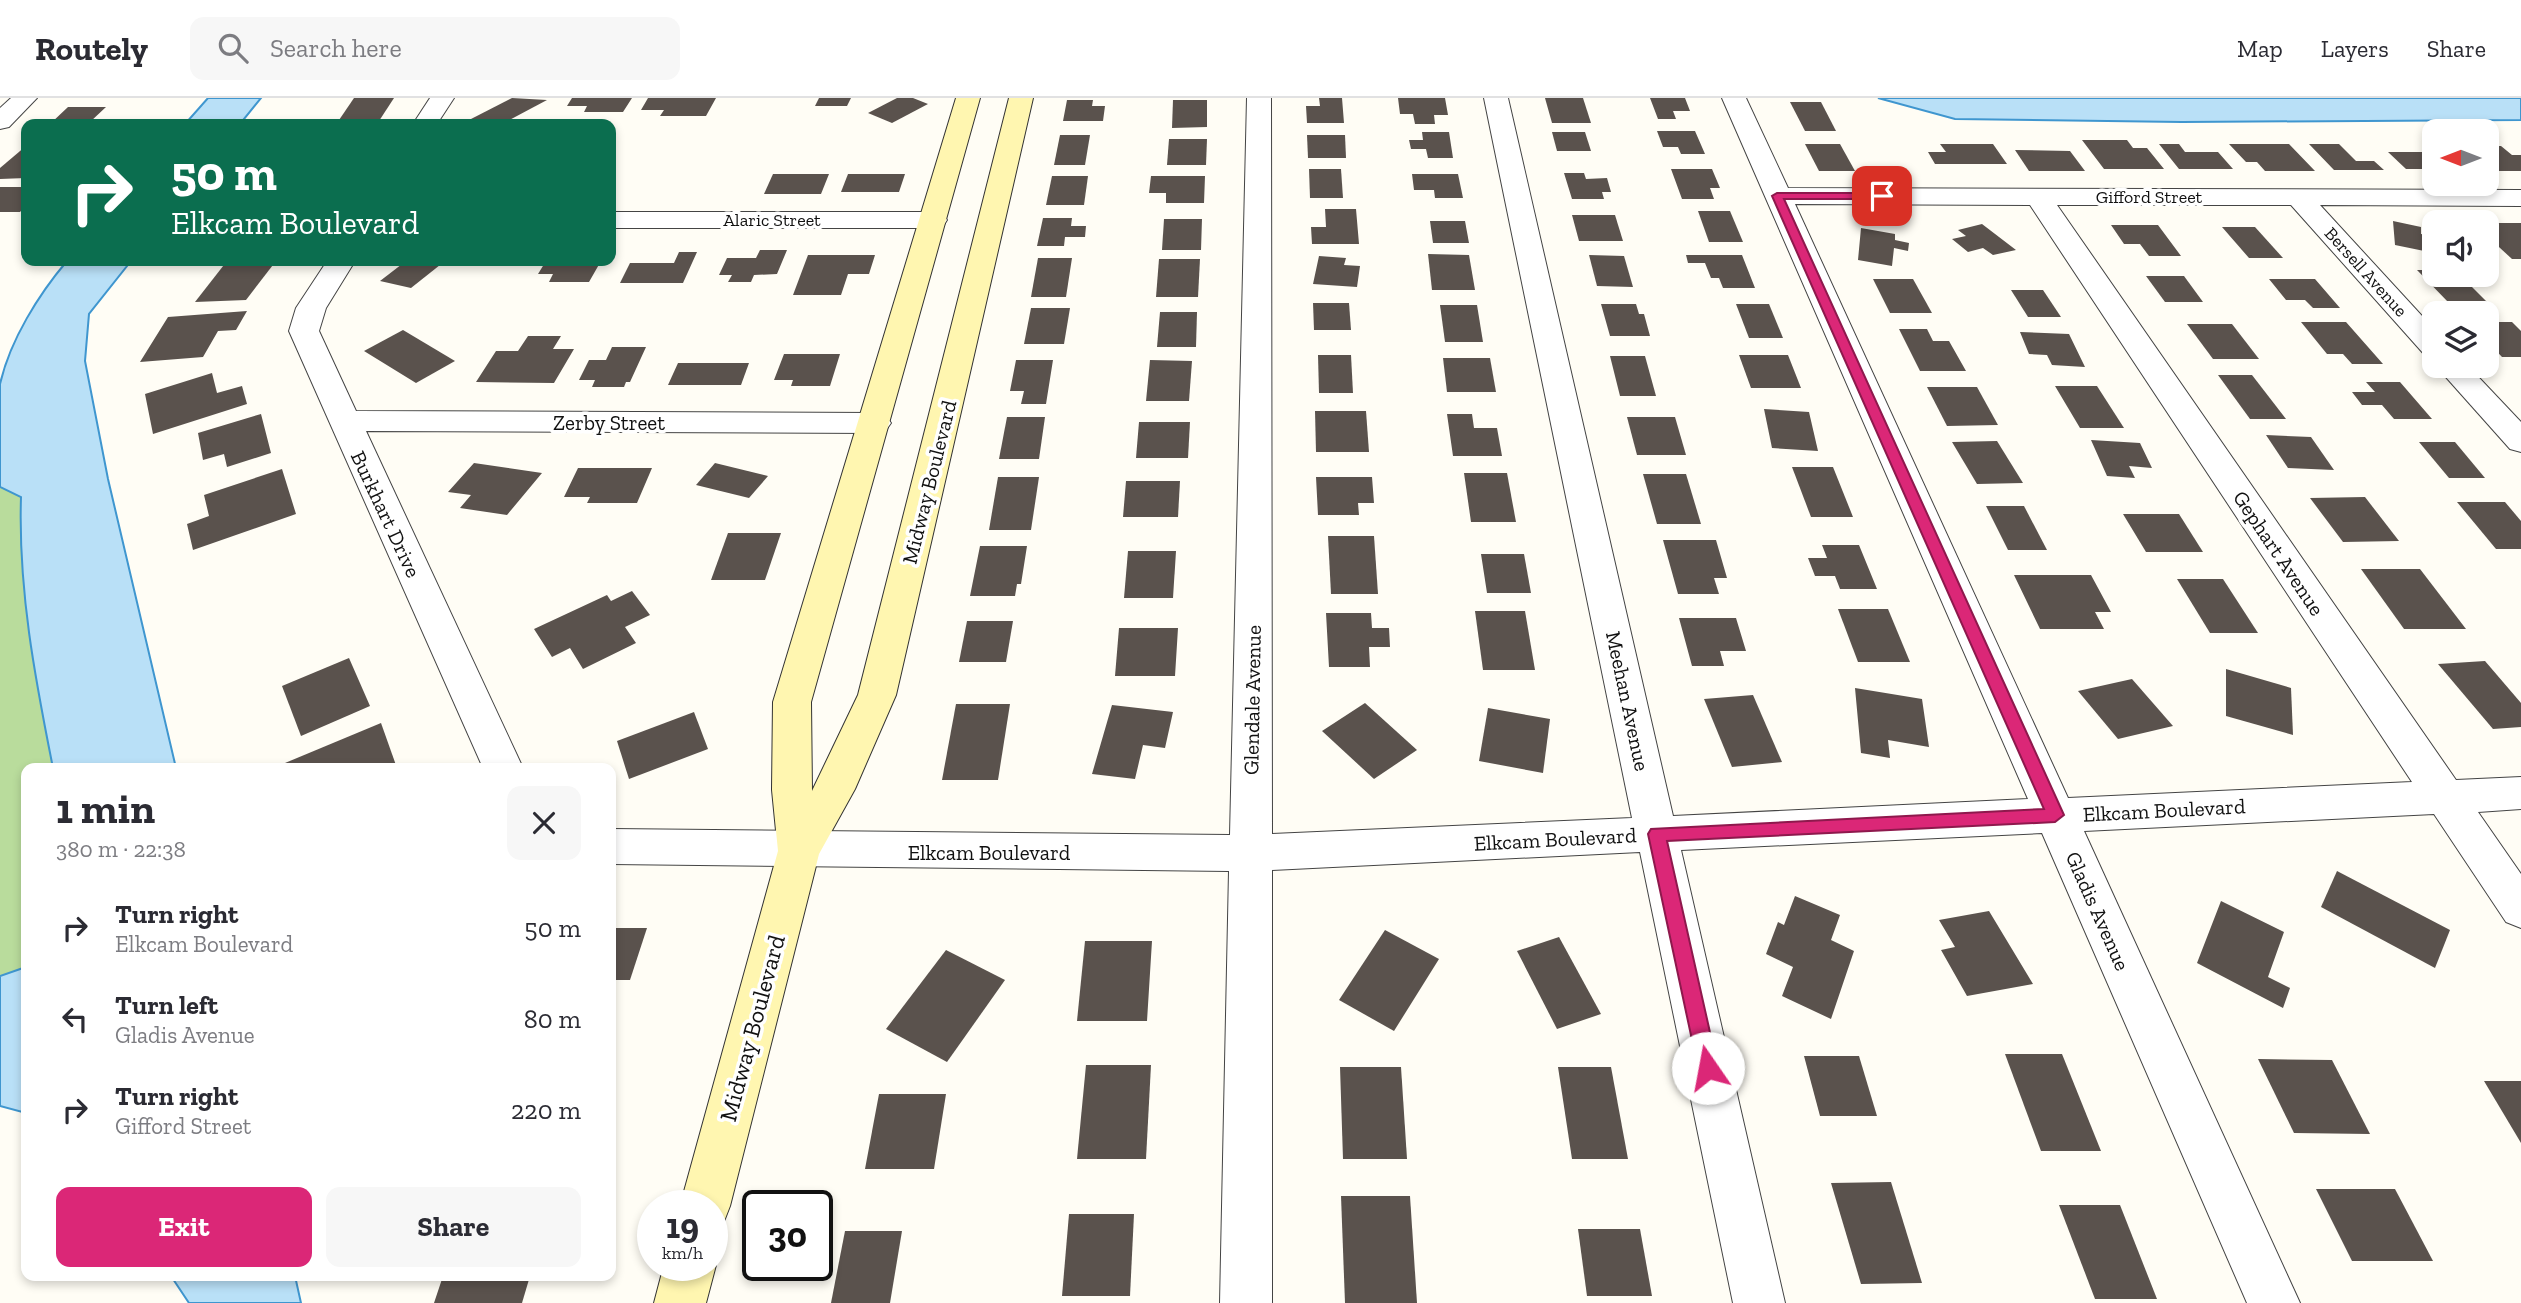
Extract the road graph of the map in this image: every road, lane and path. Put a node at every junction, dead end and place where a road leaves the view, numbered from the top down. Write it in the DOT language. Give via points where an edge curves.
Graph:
graph roads {
  1 [pos="25,98"];
  2 [pos="442,98"];
  3 [pos="968,98"];
  4 [pos="1021,98"];
  5 [pos="1259,98"];
  6 [pos="1496,98"];
  7 [pos="1734,98"];
  8 [pos="428,119"];
  9 [pos="0,122"];
  10 [pos="1777,196"];
  11 [pos="2038,197"];
  12 [pos="2298,197"];
  13 [pos="2521,198"];
  14 [pos="616,220"];
  15 [pos="933,220"];
  16 [pos="338,266"];
  17 [pos="2422,334"];
  18 [pos="2462,378"];
  19 [pos="343,421"];
  20 [pos="874,423"];
  21 [pos="2521,442"];
  22 [pos="501,763"];
  23 [pos="2521,793"];
  24 [pos="2445,797"];
  25 [pos="2055,815"];
  26 [pos="1657,834"];
  27 [pos="616,847"];
  28 [pos="799,851"];
  29 [pos="1251,853"];
  30 [pos="2521,909"];
  31 [pos="709,1190"];
  32 [pos="686,1281"];
  33 [pos="680,1303"];
  34 [pos="1246,1303"];
  35 [pos="1759,1303"];
  36 [pos="2274,1303"];
  1 -- 9 [label="street"];
  2 -- 8 [label="street"];
  3 -- 15 [label="street, Midway Boulevard"];
  4 -- 28 [label="street, Midway Boulevard" via="877,695 835,789"];
  5 -- 29 [label="street, Glendale Avenue"];
  6 -- 26 [label="street, Meehan Avenue"];
  7 -- 10 [label="street, Gladis Avenue"];
  10 -- 11 [label="street, Gifford Street"];
  10 -- 25 [label="street, Gladis Avenue"];
  11 -- 12 [label="street, Gifford Street"];
  11 -- 24 [label="street, Gephart Avenue"];
  12 -- 13 [label="street, Gifford Street"];
  12 -- 17 [label="street, Bersell Avenue"];
  14 -- 15 [label="street, Alaric Street"];
  15 -- 20 [label="street, Midway Boulevard"];
  16 -- 19 [label="street, Burkhart Drive" via="311,308 304,331"];
  18 -- 21 [label="street"];
  19 -- 20 [label="street, Zerby Street"];
  19 -- 22 [label="street, Burkhart Drive"];
  20 -- 28 [label="street, Midway Boulevard" via="792,702 792,790"];
  23 -- 24 [label="street, Elkcam Boulevard"];
  24 -- 25 [label="street, Elkcam Boulevard"];
  24 -- 30 [label="street, Gephart Avenue"];
  25 -- 26 [label="street, Elkcam Boulevard"];
  25 -- 36 [label="street, Gladis Avenue"];
  26 -- 29 [label="street, Elkcam Boulevard"];
  26 -- 35 [label="street, Meehan Avenue"];
  27 -- 28 [label="street"];
  28 -- 29 [label="street, Elkcam Boulevard"];
  28 -- 31 [label="street, Midway Boulevard"];
  29 -- 34 [label="street, Glendale Avenue"];
  32 -- 33 [label="street"];
}
